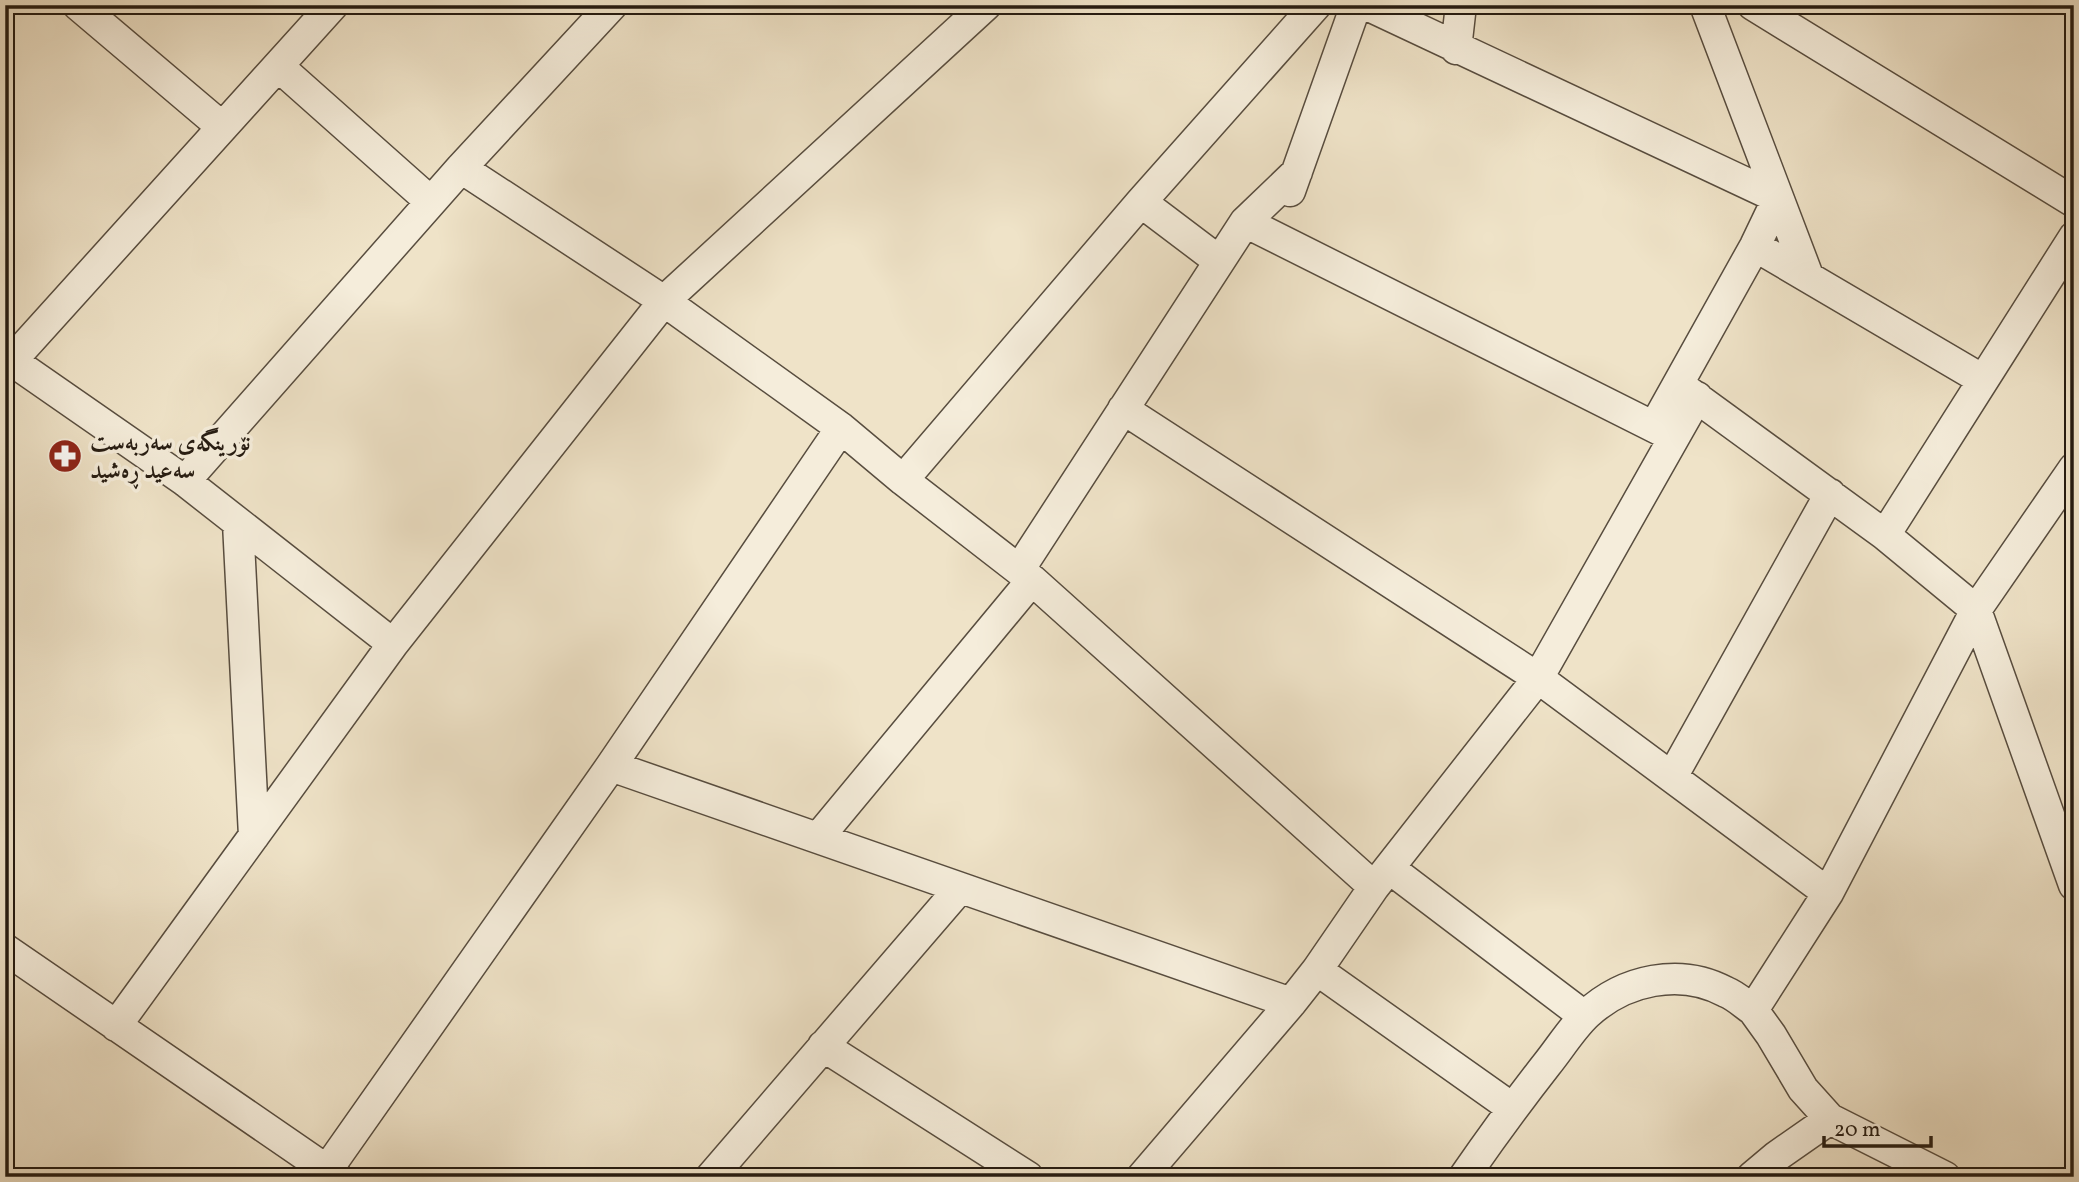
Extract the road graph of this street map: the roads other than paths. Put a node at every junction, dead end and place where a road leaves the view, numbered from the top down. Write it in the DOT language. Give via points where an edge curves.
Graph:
graph roads {
  1 [pos="78,5"];
  2 [pos="333,5"];
  3 [pos="612,5"];
  4 [pos="986,5"];
  5 [pos="1317,5"];
  6 [pos="1356,5"];
  7 [pos="1367,5"];
  8 [pos="1461,5"];
  9 [pos="1705,5"];
  10 [pos="1753,5"];
  11 [pos="1456,49"];
  12 [pos="278,66"];
  13 [pos="222,127"];
  14 [pos="461,168"];
  15 [pos="1297,172"];
  16 [pos="1777,198"];
  17 [pos="431,202"];
  18 [pos="1141,202"];
  19 [pos="2074,202"];
  20 [pos="1244,222"];
  21 [pos="2074,237"];
  22 [pos="1274,238"];
  23 [pos="1755,246"];
  24 [pos="1219,261"];
  25 [pos="1808,276"];
  26 [pos="664,301"];
  27 [pos="8,361"];
  28 [pos="1983,380"];
  29 [pos="1687,390"];
  30 [pos="1123,410"];
  31 [pos="841,428"];
  32 [pos="1665,433"];
  33 [pos="2074,468"];
  34 [pos="903,480"];
  35 [pos="185,481"];
  36 [pos="1830,494"];
  37 [pos="238,523"];
  38 [pos="1885,535"];
  39 [pos="1026,575"];
  40 [pos="1976,610"];
  41 [pos="393,644"];
  42 [pos="1538,678"];
  43 [pos="611,766"];
  44 [pos="1672,777"];
  45 [pos="254,836"];
  46 [pos="818,838"];
  47 [pos="1381,878"];
  48 [pos="2074,886"];
  49 [pos="960,888"];
  50 [pos="1828,892"];
  51 [pos="5,949"];
  52 [pos="1317,970"];
  53 [pos="1291,1003"];
  54 [pos="1753,1010"];
  55 [pos="1584,1016"];
  56 [pos="116,1026"];
  57 [pos="823,1046"];
  58 [pos="1512,1108"];
  59 [pos="1830,1119"];
  60 [pos="332,1173"];
  61 [pos="710,1177"];
  62 [pos="1028,1177"];
  63 [pos="1142,1177"];
  64 [pos="1464,1177"];
  65 [pos="1752,1177"];
  66 [pos="1945,1177"];
  1 -- 13 [label="street"];
  2 -- 12 [label="street"];
  3 -- 14 [label="street"];
  4 -- 26 [label="street"];
  5 -- 18 [label="street"];
  6 -- 15 [label="street"];
  7 -- 11 [label="street"];
  8 -- 11 [label="street"];
  9 -- 16 [label="street"];
  10 -- 19 [label="street"];
  11 -- 16 [label="street"];
  12 -- 13 [label="street"];
  12 -- 17 [label="street"];
  13 -- 27 [label="street"];
  14 -- 17 [label="street"];
  14 -- 26 [label="street"];
  15 -- 20 [label="street"];
  15 -- 22 [label="street"];
  16 -- 23 [label="street"];
  16 -- 25 [label="street"];
  17 -- 35 [label="street"];
  18 -- 24 [label="street"];
  18 -- 34 [label="street"];
  20 -- 22 [label="street"];
  20 -- 24 [label="street"];
  21 -- 28 [label="street"];
  22 -- 32 [label="street"];
  23 -- 25 [label="street"];
  23 -- 29 [label="street"];
  24 -- 30 [label="street"];
  25 -- 28 [label="street"];
  26 -- 31 [label="street"];
  26 -- 41 [label="street"];
  27 -- 35 [label="street"];
  28 -- 38 [label="street"];
  29 -- 32 [label="street"];
  29 -- 36 [label="street"];
  30 -- 39 [label="street"];
  30 -- 42 [label="street"];
  31 -- 34 [label="street"];
  31 -- 43 [label="street"];
  32 -- 42 [label="street"];
  33 -- 40 [label="street"];
  34 -- 39 [label="street"];
  35 -- 37 [label="street"];
  36 -- 38 [label="street"];
  36 -- 44 [label="street"];
  37 -- 41 [label="street"];
  37 -- 45 [label="street"];
  38 -- 40 [label="street"];
  39 -- 46 [label="street"];
  39 -- 47 [label="street"];
  40 -- 48 [label="street"];
  40 -- 50 [label="street"];
  41 -- 45 [label="street"];
  42 -- 44 [label="street"];
  42 -- 47 [label="street"];
  43 -- 46 [label="street"];
  43 -- 60 [label="street"];
  44 -- 50 [label="street"];
  45 -- 56 [label="street"];
  46 -- 49 [label="street"];
  47 -- 52 [label="street"];
  47 -- 55 [label="street"];
  49 -- 53 [label="street"];
  49 -- 57 [label="street"];
  50 -- 54 [label="street"];
  51 -- 56 [label="street"];
  52 -- 53 [label="street"];
  52 -- 58 [label="street"];
  53 -- 63 [label="street"];
  54 -- 55 [label="street" via="1726,991 1675,979 1625,988"];
  54 -- 59 [label="street" via="1803,1089"];
  55 -- 58 [label="street"];
  56 -- 60 [label="street"];
  57 -- 61 [label="street"];
  57 -- 62 [label="street"];
  58 -- 64 [label="street"];
  59 -- 65 [label="street"];
  59 -- 66 [label="street"];
}
